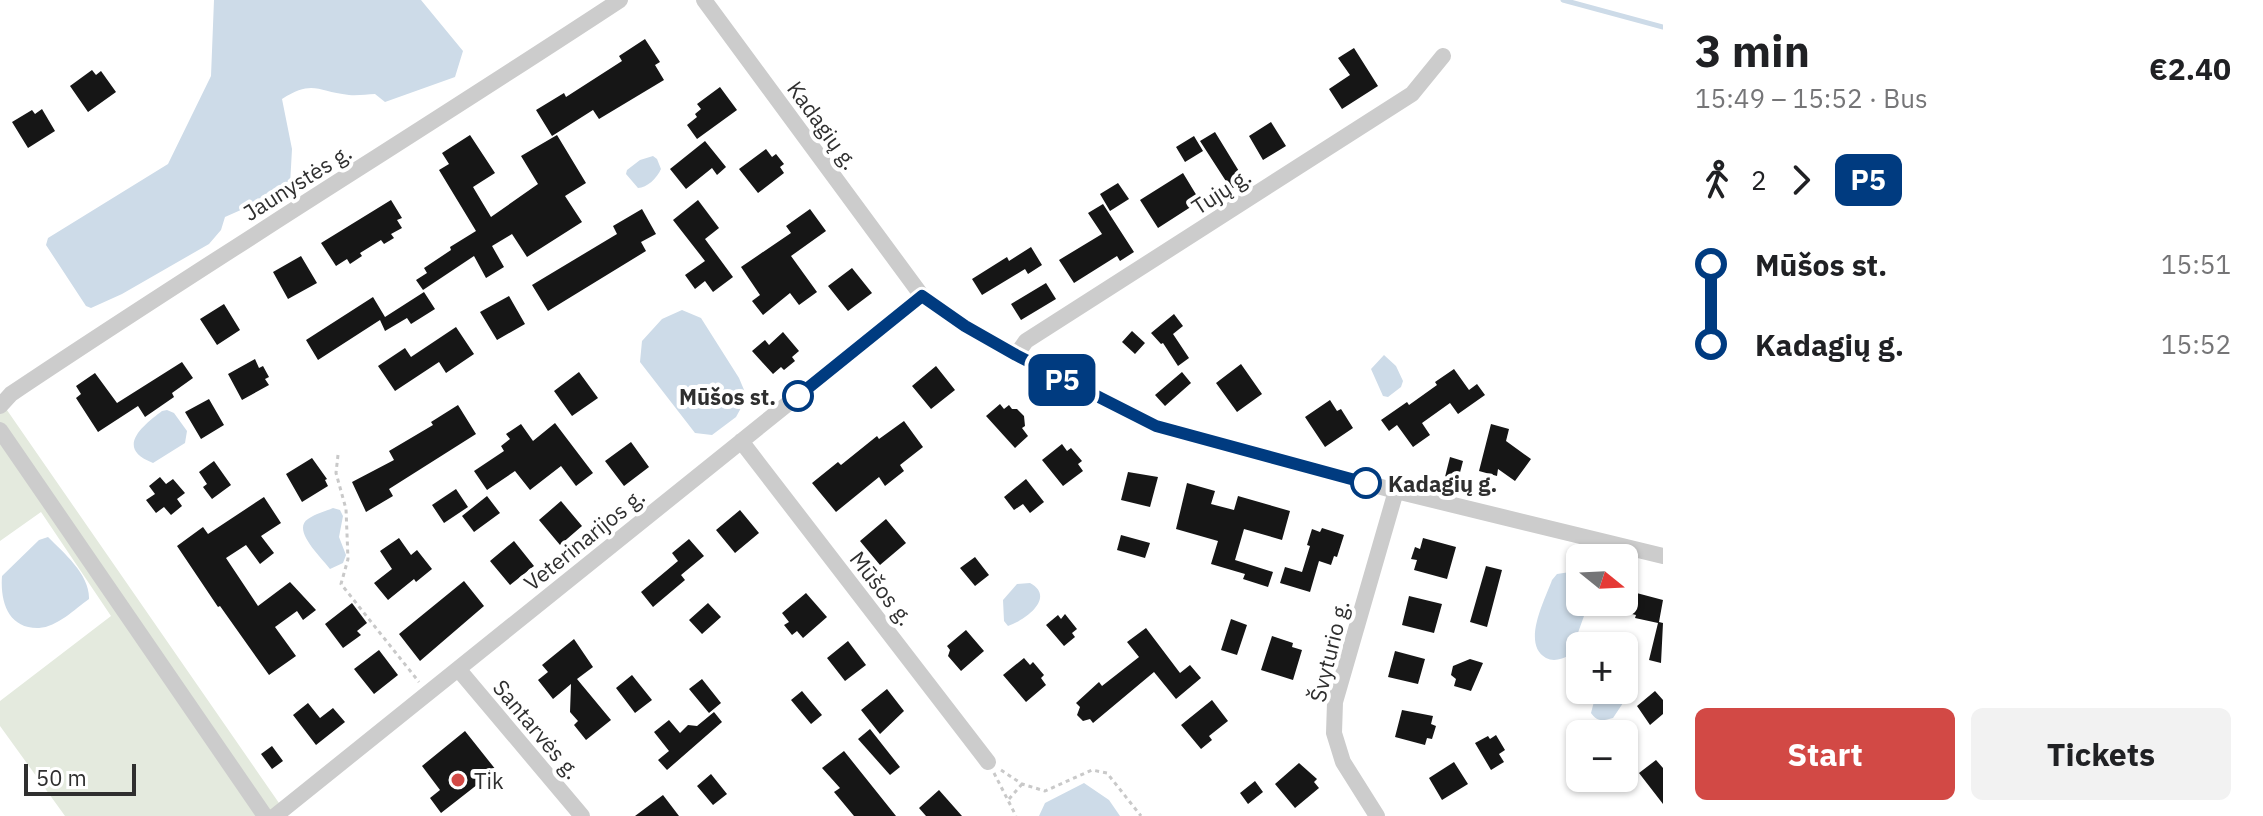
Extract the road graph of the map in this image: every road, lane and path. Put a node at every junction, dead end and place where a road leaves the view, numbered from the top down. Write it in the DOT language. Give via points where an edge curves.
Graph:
graph roads {
  1 [pos="620,0"];
  2 [pos="704,0"];
  3 [pos="1443,56"];
  4 [pos="922,296"];
  5 [pos="1016,355"];
  6 [pos="0,406"];
  7 [pos="0,430"];
  8 [pos="741,441"];
  9 [pos="338,455"];
  10 [pos="1396,491"];
  11 [pos="1663,556"];
  12 [pos="459,670"];
  13 [pos="429,695"];
  14 [pos="988,762"];
  15 [pos="1022,784"];
  16 [pos="1008,800"];
  17 [pos="265,816"];
  18 [pos="275,816"];
  19 [pos="582,816"];
  20 [pos="1016,816"];
  21 [pos="1141,816"];
  22 [pos="1377,816"];
  1 -- 6 [label="street, Jaunystės g." via="225,252"];
  2 -- 4 [label="street, Kadagių g."];
  3 -- 5 [label="street, Tujų g." via="1412,94 1026,341"];
  4 -- 5 [label="street, Kadagių g."];
  4 -- 8 [label="street, Veterinarijos g."];
  5 -- 10 [label="street, Kadagių g." via="1156,426"];
  7 -- 17 [label="street"];
  8 -- 12 [label="street, Veterinarijos g."];
  8 -- 14 [label="street, Mūšos g."];
  9 -- 13 [label="path" via="348,559 341,584"];
  10 -- 11 [label="street, Kadagių g."];
  10 -- 22 [label="street, Švyturio g." via="1335,702 1334,733 1343,762"];
  12 -- 13 [label="street, Veterinarijos g."];
  12 -- 19 [label="street, Santarvės g."];
  13 -- 18 [label="street, Veterinarijos g."];
  14 -- 15 [label="path"];
  14 -- 16 [label="path"];
  15 -- 16 [label="path"];
  15 -- 21 [label="path" via="1045,791 1092,770 1107,773"];
  16 -- 20 [label="path"];
}
